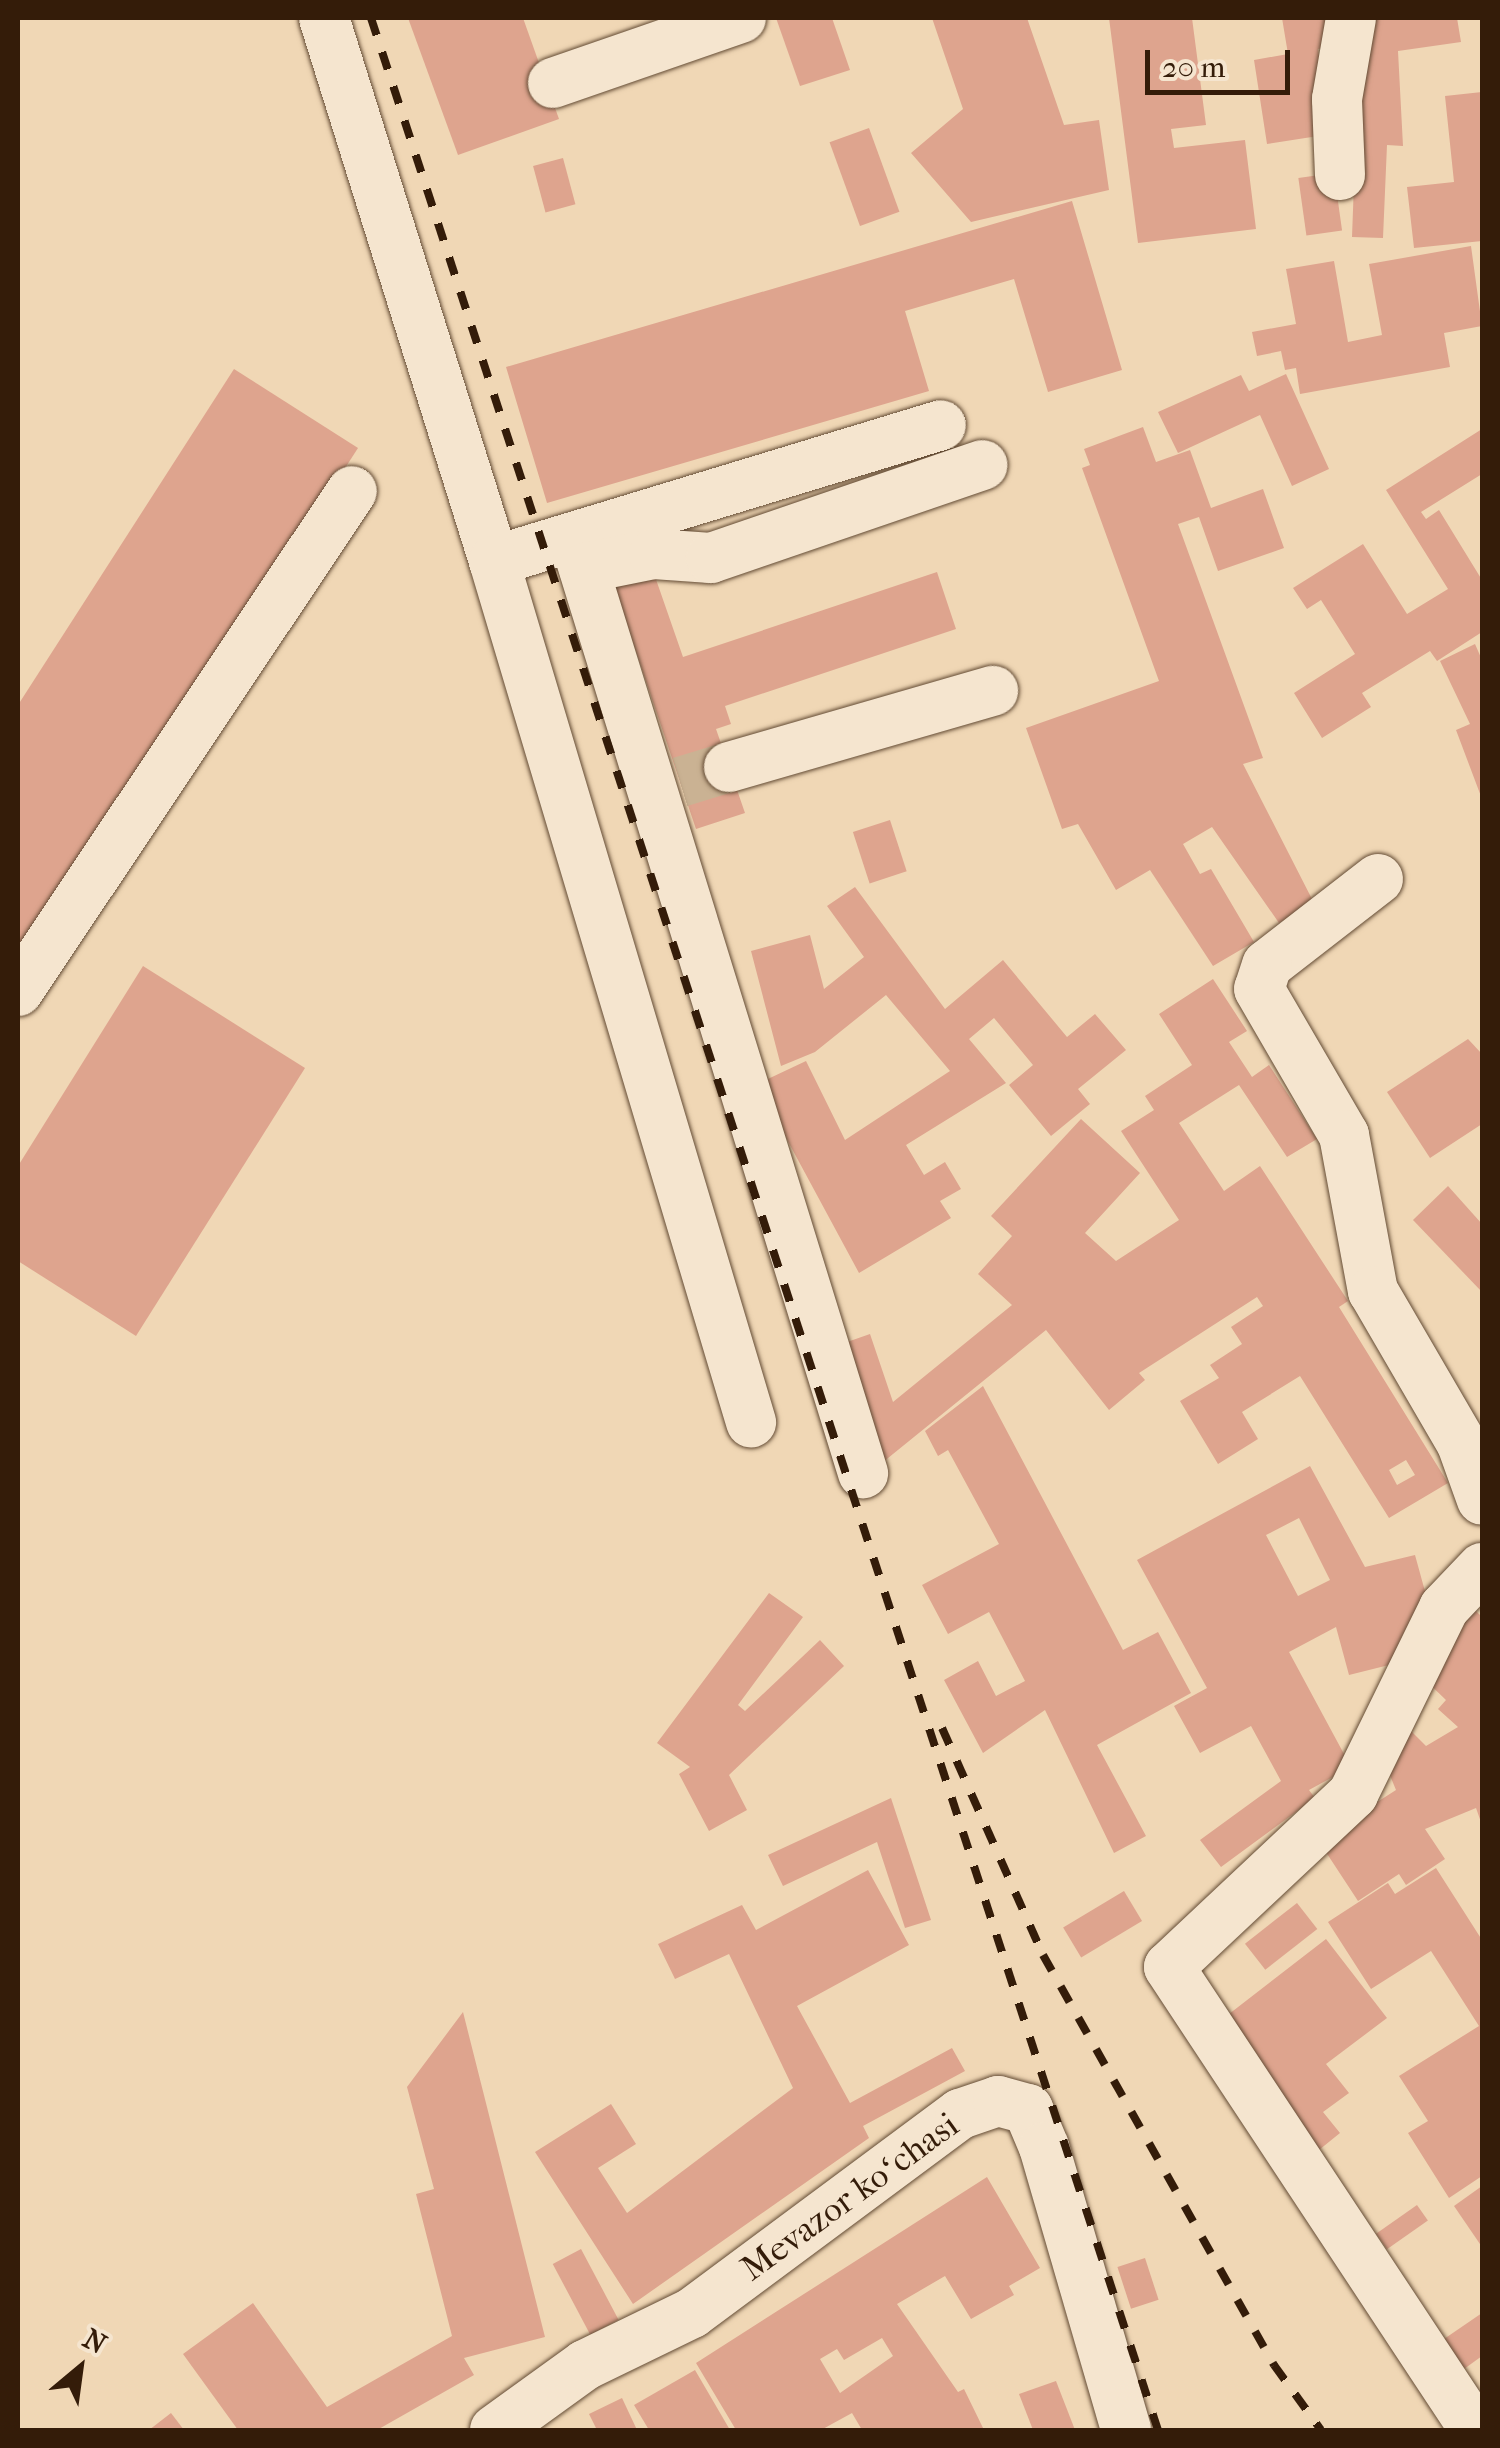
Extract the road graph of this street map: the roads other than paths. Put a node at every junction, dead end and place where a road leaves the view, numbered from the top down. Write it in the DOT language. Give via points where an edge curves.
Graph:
graph roads {
  1 [pos="324,18"];
  2 [pos="742,18"];
  3 [pos="1351,18"];
  4 [pos="553,84"];
  5 [pos="1340,175"];
  6 [pos="940,425"];
  7 [pos="982,466"];
  8 [pos="352,490"];
  9 [pos="579,553"];
  10 [pos="494,561"];
  11 [pos="993,692"];
  12 [pos="729,767"];
  13 [pos="1378,879"];
  14 [pos="18,991"];
  15 [pos="751,1422"];
  16 [pos="863,1473"];
  17 [pos="1482,1500"];
  18 [pos="1482,1568"];
  19 [pos="496,2430"];
  20 [pos="1126,2430"];
  21 [pos="1474,2430"];
  1 -- 10 [label="street"];
  2 -- 4 [label="street"];
  3 -- 5 [label="street" via="1337,99"];
  6 -- 9 [label="street"];
  7 -- 9 [label="street" via="711,558"];
  8 -- 14 [label="street"];
  9 -- 10 [label="street"];
  9 -- 16 [label="street" via="667,785"];
  10 -- 15 [label="street"];
  11 -- 12 [label="street"];
  13 -- 17 [label="street" via="1267,965 1260,989 1344,1136 1373,1291 1462,1444"];
  18 -- 21 [label="street" via="1444,1608 1353,1794 1169,1967"];
  19 -- 20 [label="street, Mevazor koʻchasi" via="585,2365 692,2313 960,2114 998,2101 1028,2108 1044,2147"];
}
